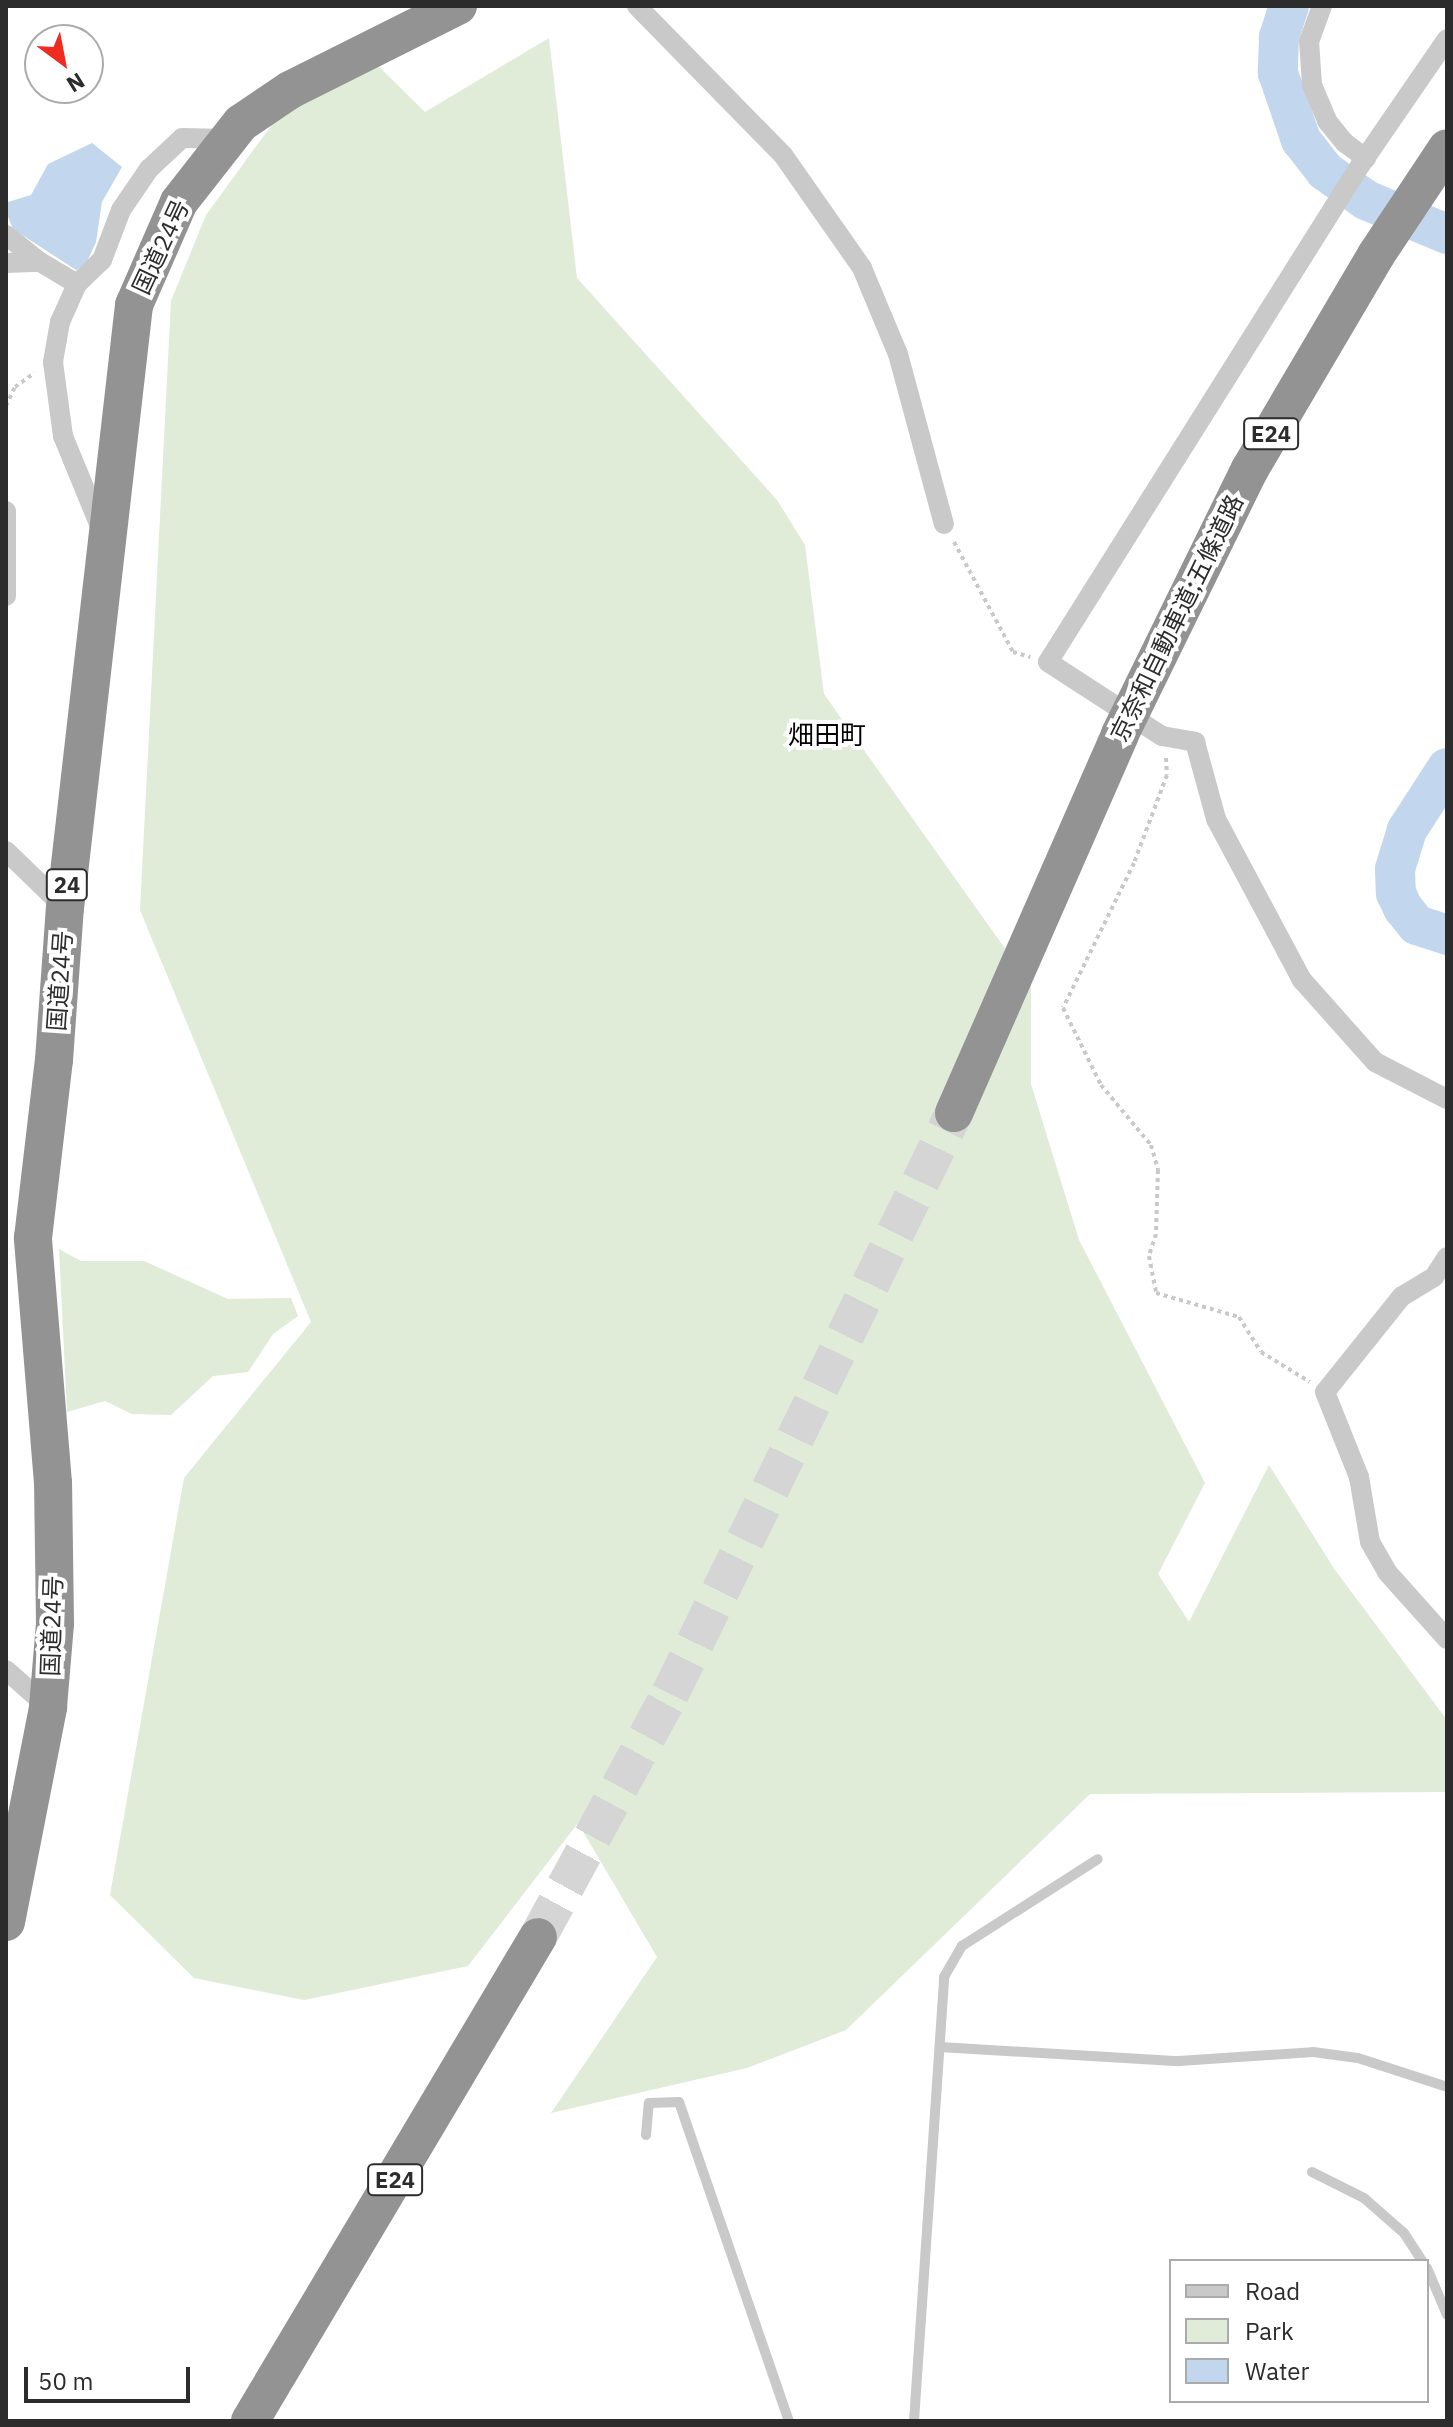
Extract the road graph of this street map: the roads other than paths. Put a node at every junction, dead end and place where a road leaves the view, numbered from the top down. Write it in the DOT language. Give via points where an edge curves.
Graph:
graph roads {
  1 [pos="458,6"];
  2 [pos="1322,6"];
  3 [pos="639,7"];
  4 [pos="1447,39"];
  5 [pos="227,139"];
  6 [pos="1447,148"];
  7 [pos="1363,161"];
  8 [pos="6,235"];
  9 [pos="40,262"];
  10 [pos="6,263"];
  11 [pos="77,284"];
  12 [pos="6,511"];
  13 [pos="944,524"];
  14 [pos="106,544"];
  15 [pos="6,596"];
  16 [pos="6,851"];
  17 [pos="65,908"];
  18 [pos="1447,1099"];
  19 [pos="954,1113"];
  20 [pos="1447,1257"];
  21 [pos="1447,1639"];
  22 [pos="6,1670"];
  23 [pos="48,1707"];
  24 [pos="1098,1859"];
  25 [pos="6,1922"];
  26 [pos="538,1937"];
  27 [pos="940,2047"];
  28 [pos="1447,2087"];
  29 [pos="646,2135"];
  30 [pos="1312,2172"];
  31 [pos="1421,2259"];
  32 [pos="1429,2273"];
  33 [pos="1447,2315"];
  34 [pos="250,2421"];
  35 [pos="789,2421"];
  36 [pos="914,2421"];
  1 -- 5 [label="highway, 国道24号 / 24" via="290,90"];
  2 -- 7 [label="street" via="1309,41 1312,85 1327,121"];
  3 -- 13 [label="street" via="783,155 862,268 898,354"];
  4 -- 7 [label="street"];
  5 -- 11 [label="street" via="182,138 149,169 121,210 102,260"];
  5 -- 14 [label="highway, 国道24号 / 24" via="179,202 134,305"];
  6 -- 19 [label="highway, 京奈和自動車道;五條道路 / E24, bridge" via="1376,255 1250,469 1120,734"];
  7 -- 18 [label="street" via="1048,662 1162,736 1195,742 1216,819 1302,980 1375,1062"];
  8 -- 9 [label="street"];
  9 -- 10 [label="street"];
  9 -- 11 [label="street"];
  11 -- 14 [label="street" via="60,322 53,362 63,436"];
  12 -- 15 [label="street"];
  14 -- 17 [label="highway, 国道24号 / 24"];
  16 -- 17 [label="street"];
  17 -- 23 [label="highway, 国道24号 / 24" via="33,1238 53,1483 55,1623"];
  20 -- 21 [label="street" via="1434,1277 1402,1296 1325,1392 1359,1477 1370,1542 1387,1572"];
  22 -- 23 [label="street"];
  23 -- 25 [label="highway, 国道24号 / 24"];
  24 -- 27 [label="lane" via="962,1946 944,1977"];
  26 -- 34 [label="highway, E24"];
  27 -- 28 [label="lane" via="1179,2061 1313,2052 1358,2058"];
  27 -- 36 [label="lane"];
  29 -- 35 [label="lane" via="649,2103 679,2102"];
  30 -- 31 [label="lane" via="1364,2198 1404,2233"];
  32 -- 33 [label="lane"];
}
